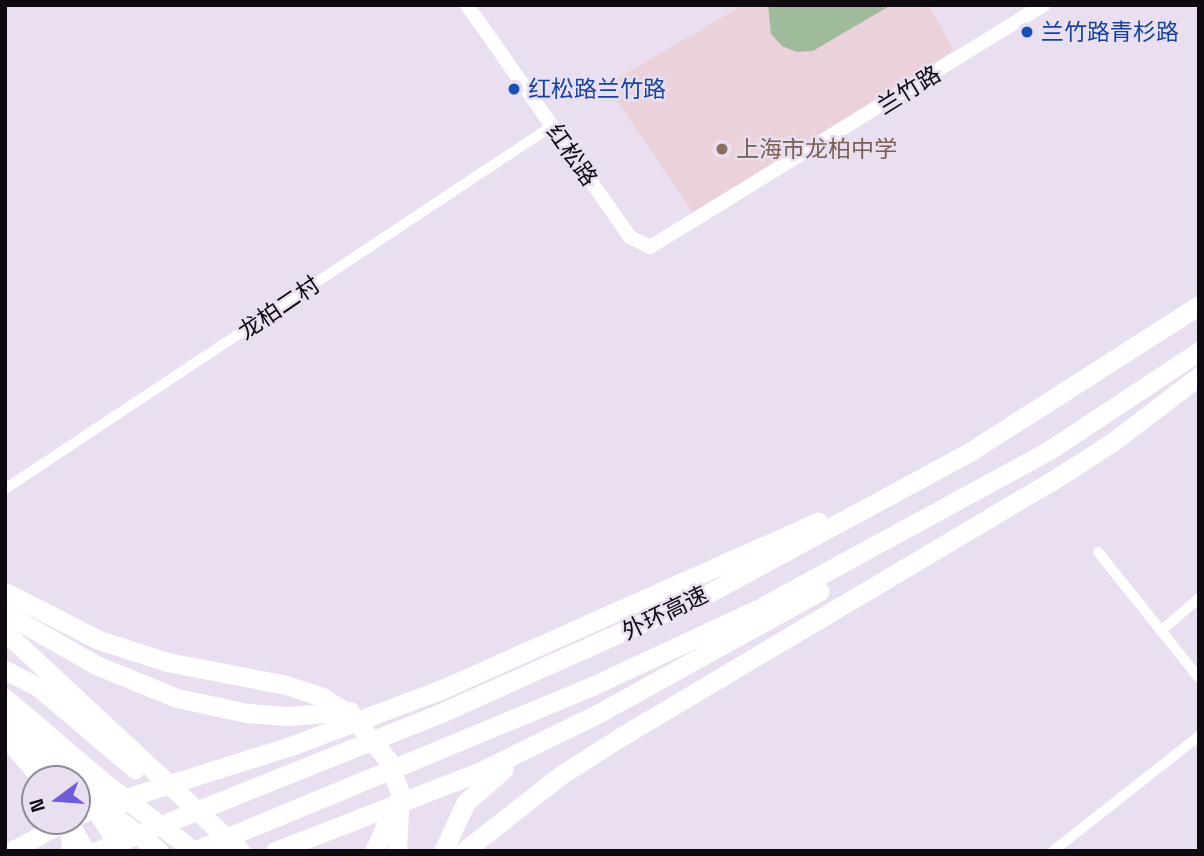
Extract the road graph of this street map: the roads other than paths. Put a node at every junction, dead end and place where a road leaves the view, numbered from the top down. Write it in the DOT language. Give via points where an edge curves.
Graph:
graph roads {
  1 [pos="467,5"];
  2 [pos="1044,5"];
  3 [pos="552,126"];
  4 [pos="666,241"];
  5 [pos="1199,305"];
  6 [pos="1199,351"];
  7 [pos="1199,376"];
  8 [pos="1048,451"];
  9 [pos="968,453"];
  10 [pos="5,489"];
  11 [pos="1098,552"];
  12 [pos="5,592"];
  13 [pos="1199,598"];
  14 [pos="5,613"];
  15 [pos="1161,631"];
  16 [pos="5,632"];
  17 [pos="5,670"];
  18 [pos="1199,678"];
  19 [pos="440,690"];
  20 [pos="5,698"];
  21 [pos="5,705"];
  22 [pos="599,713"];
  23 [pos="15,726"];
  24 [pos="1199,736"];
  25 [pos="5,738"];
  26 [pos="29,765"];
  27 [pos="44,765"];
  28 [pos="53,765"];
  29 [pos="91,799"];
  30 [pos="394,808"];
  31 [pos="94,809"];
  32 [pos="42,835"];
  33 [pos="77,835"];
  34 [pos="12,851"];
  35 [pos="86,851"];
  36 [pos="96,851"];
  37 [pos="122,851"];
  38 [pos="145,851"];
  39 [pos="158,851"];
  40 [pos="194,851"];
  41 [pos="239,851"];
  42 [pos="275,851"];
  43 [pos="374,851"];
  44 [pos="397,851"];
  45 [pos="443,851"];
  46 [pos="464,851"];
  47 [pos="1053,851"];
  1 -- 3 [label="street, 红松路"];
  2 -- 4 [label="street, 兰竹路"];
  3 -- 4 [label="street, 红松路" via="633,242 650,247"];
  3 -- 10 [label="street, 龙柏二村"];
  5 -- 9 [label="highway, 外环高速"];
  6 -- 8 [label="highway, 外环高速"];
  7 -- 46 [label="highway" via="1114,441 561,775"];
  8 -- 22 [label="highway" via="908,541"];
  8 -- 40 [label="highway, 外环高速" via="758,609 455,745"];
  9 -- 19 [label="highway"];
  9 -- 36 [label="highway, 外环高速" via="707,594 443,712"];
  11 -- 15 [label="street"];
  12 -- 44 [label="highway" via="99,640 167,662 286,685 322,697 351,715 388,760 400,793"];
  13 -- 15 [label="street"];
  14 -- 19 [label="highway" via="130,679 177,698 247,713 324,715"];
  15 -- 18 [label="street"];
  16 -- 41 [label="highway"];
  17 -- 41 [label="highway" via="38,687"];
  19 -- 31 [label="highway" via="288,747"];
  20 -- 40 [label="highway"];
  21 -- 23 [label="main road"];
  22 -- 30 [label="highway"];
  22 -- 45 [label="highway" via="487,781 466,803"];
  23 -- 28 [label="highway"];
  23 -- 31 [label="main road"];
  24 -- 47 [label="street"];
  25 -- 26 [label="main road"];
  25 -- 27 [label="highway"];
  29 -- 39 [label="highway"];
  30 -- 42 [label="highway"];
  30 -- 43 [label="highway"];
  31 -- 37 [label="main road"];
  31 -- 38 [label="main road"];
  32 -- 34 [label="main road"];
  33 -- 35 [label="main road"];
}
